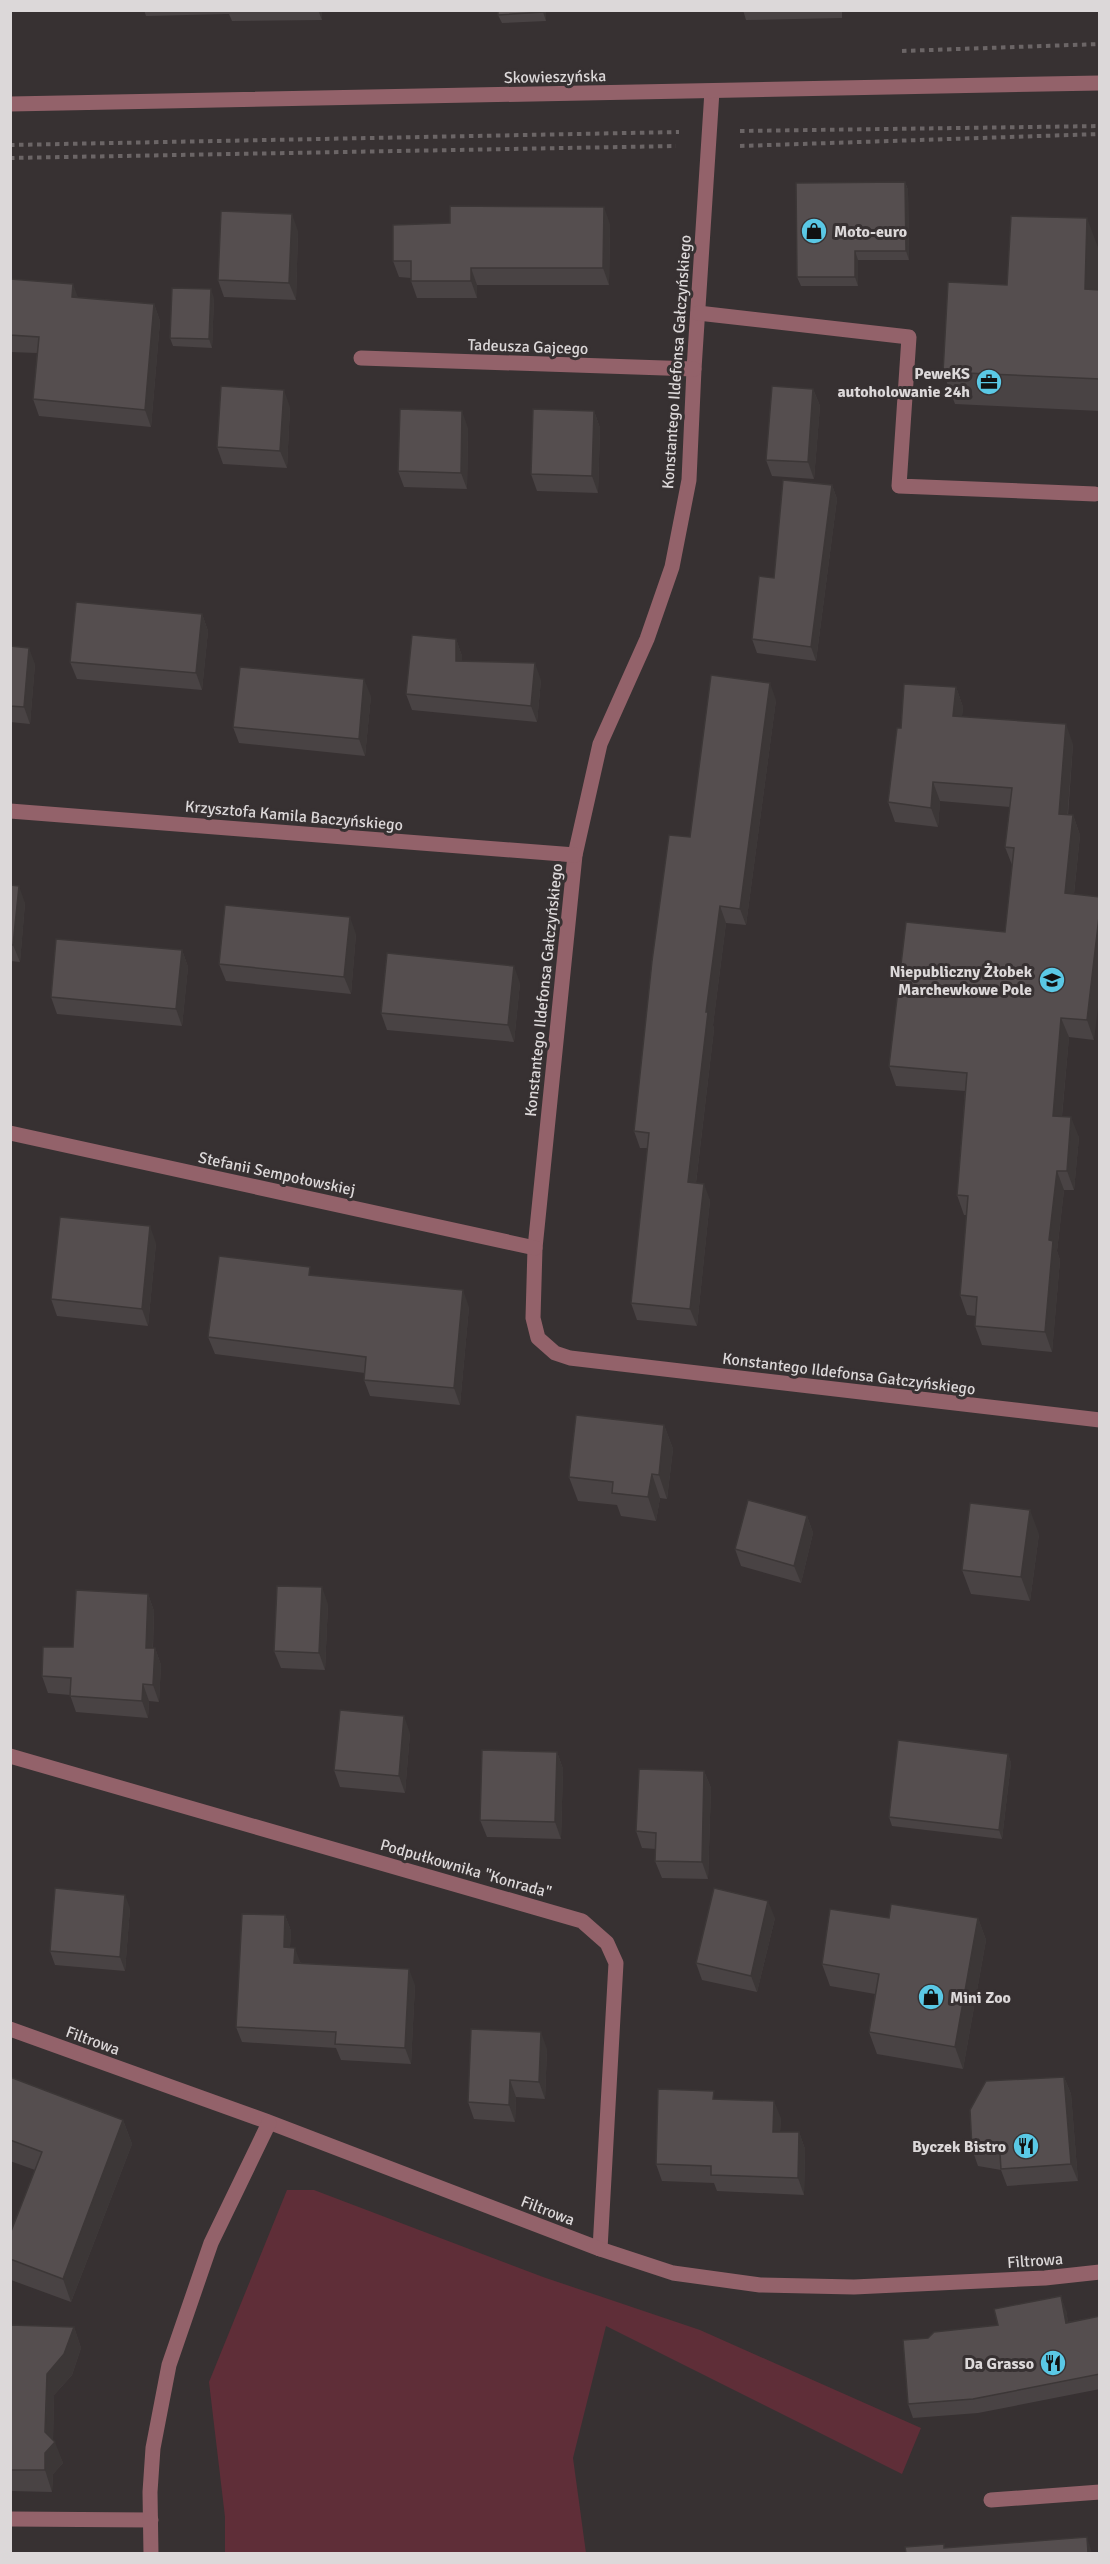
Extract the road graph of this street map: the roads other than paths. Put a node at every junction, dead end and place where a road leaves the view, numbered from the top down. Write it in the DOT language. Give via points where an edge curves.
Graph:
graph roads {
  1 [pos="1100,83"];
  2 [pos="712,91"];
  3 [pos="10,104"];
  4 [pos="698,313"];
  5 [pos="361,358"];
  6 [pos="694,369"];
  7 [pos="1095,494"];
  8 [pos="10,811"];
  9 [pos="575,855"];
  10 [pos="10,1133"];
  11 [pos="535,1248"];
  12 [pos="1100,1420"];
  13 [pos="10,1756"];
  14 [pos="10,2029"];
  15 [pos="269,2123"];
  16 [pos="600,2249"];
  17 [pos="1100,2272"];
  18 [pos="1100,2492"];
  19 [pos="991,2500"];
  20 [pos="10,2519"];
  21 [pos="151,2520"];
  22 [pos="151,2553"];
  1 -- 2 [label="street, Skowieszyńska"];
  2 -- 3 [label="street, Skowieszyńska"];
  2 -- 4 [label="street, Konstantego Ildefonsa Gałczyńskiego"];
  4 -- 6 [label="street, Konstantego Ildefonsa Gałczyńskiego"];
  4 -- 7 [label="street" via="909,337 899,486"];
  5 -- 6 [label="street, Tadeusza Gajcego"];
  6 -- 9 [label="street, Konstantego Ildefonsa Gałczyńskiego" via="689,480 672,567 647,639 600,744"];
  8 -- 9 [label="street, Krzysztofa Kamila Baczyńskiego"];
  9 -- 11 [label="street, Konstantego Ildefonsa Gałczyńskiego"];
  10 -- 11 [label="street, Stefanii Sempołowskiej"];
  11 -- 12 [label="street, Konstantego Ildefonsa Gałczyńskiego" via="533,1318 538,1338 555,1353 570,1359"];
  13 -- 16 [label="street, Podpułkownika \"Konrada\"" via="582,1921 607,1943 616,1963"];
  14 -- 15 [label="street, Filtrowa"];
  15 -- 16 [label="street, Filtrowa"];
  15 -- 21 [label="street" via="211,2243 169,2365 153,2448"];
  16 -- 17 [label="street, Filtrowa" via="673,2273 760,2285 878,2286"];
  18 -- 19 [label="street"];
  20 -- 21 [label="street"];
  21 -- 22 [label="street"];
}
